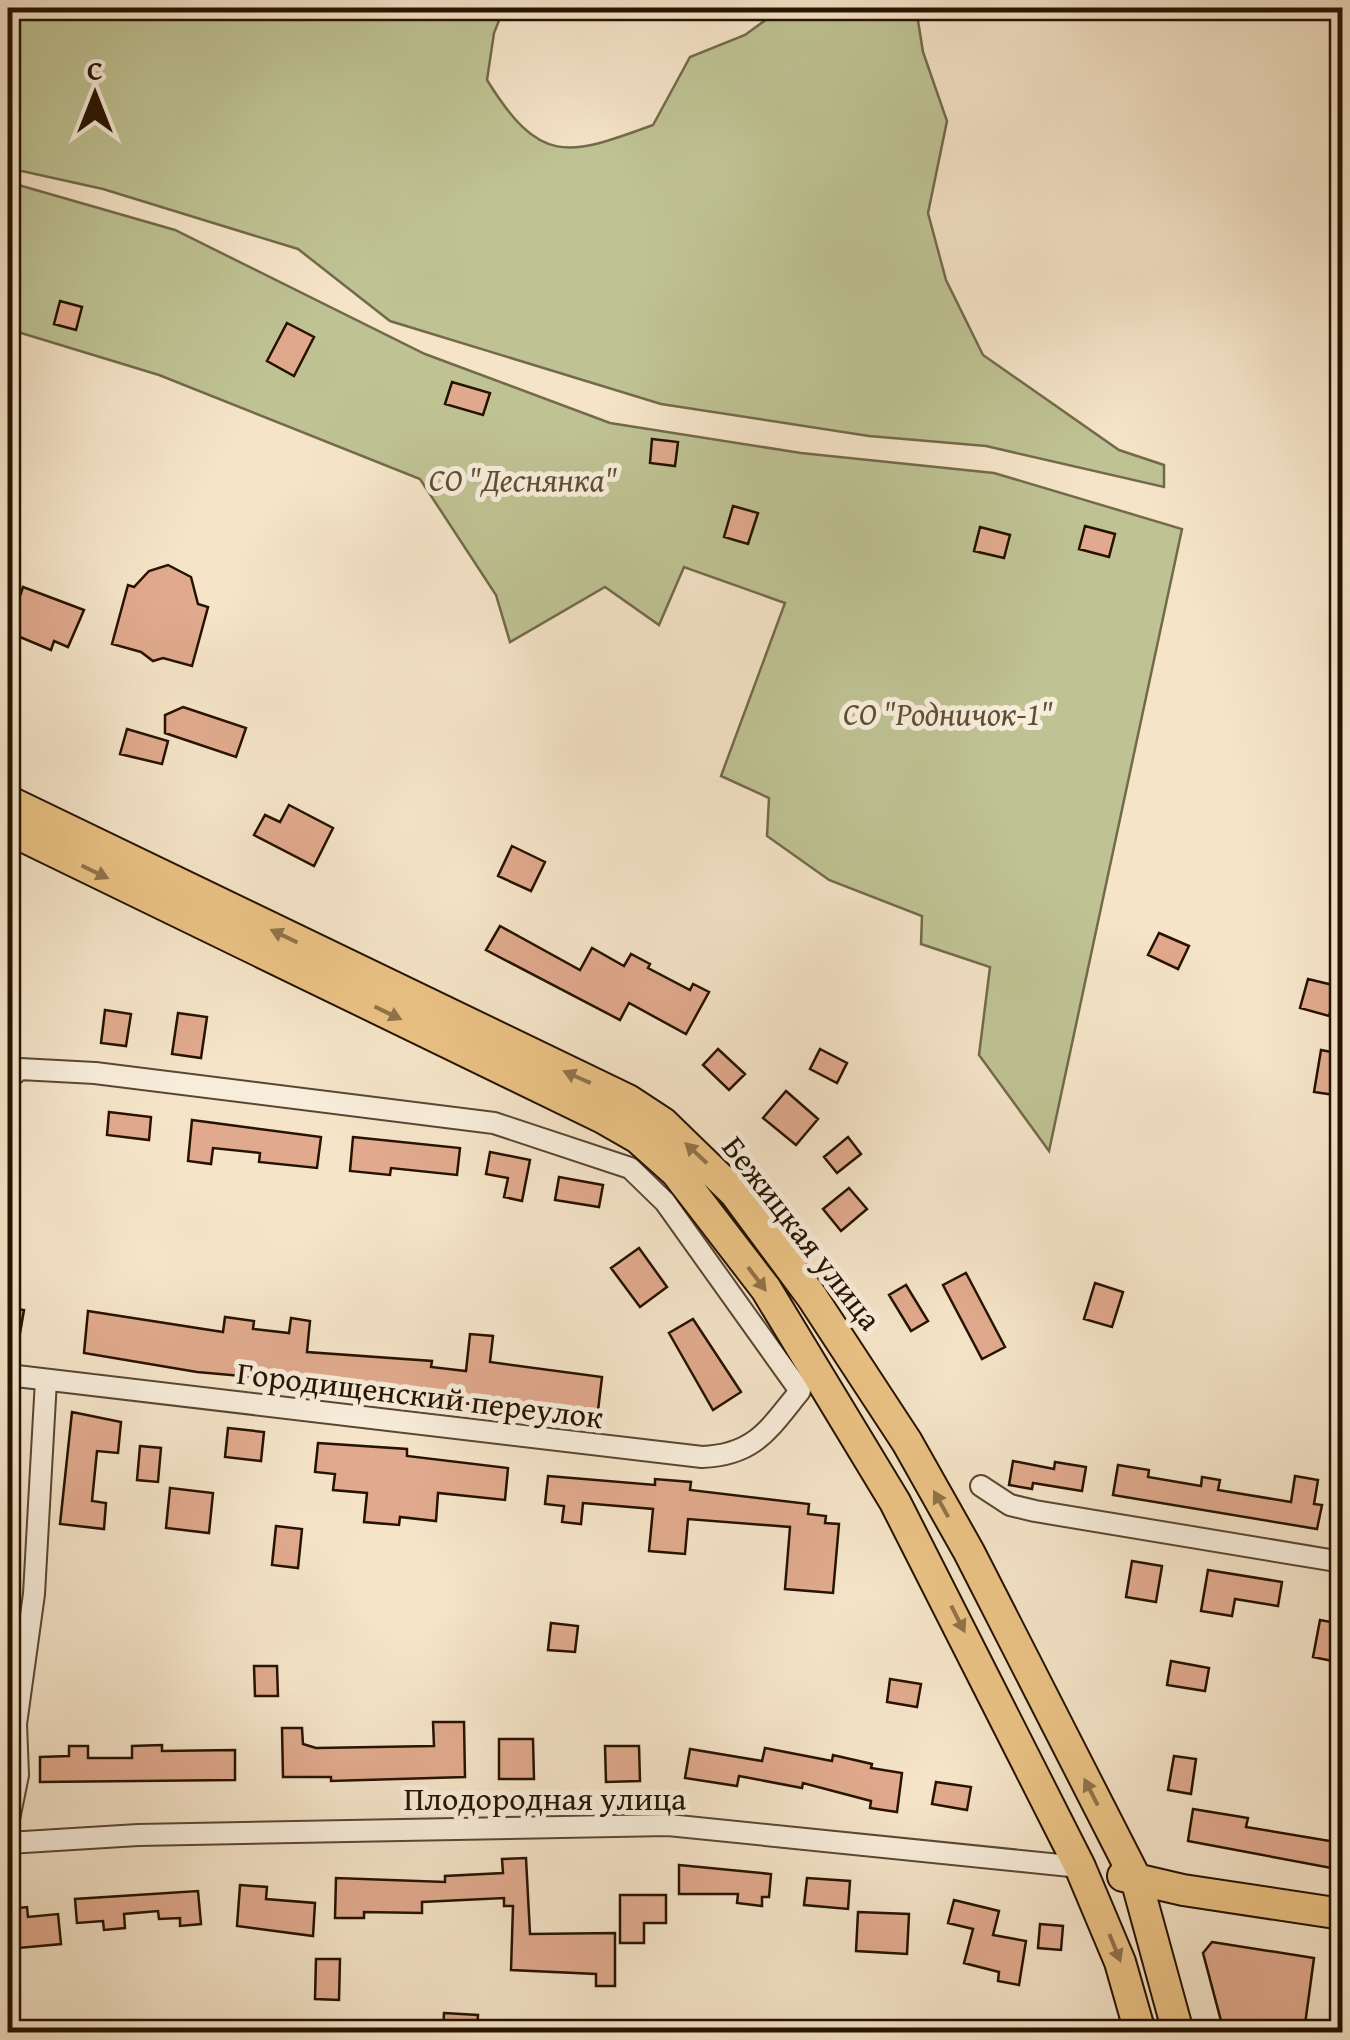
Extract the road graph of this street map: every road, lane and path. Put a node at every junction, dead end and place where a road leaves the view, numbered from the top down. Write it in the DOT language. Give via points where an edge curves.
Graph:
graph roads {
  1 [pos="8,801"];
  2 [pos="8,829"];
  3 [pos="8,1079"];
  4 [pos="8,1375"];
  5 [pos="46,1380"];
  6 [pos="980,1486"];
  7 [pos="1342,1562"];
  8 [pos="8,1824"];
  9 [pos="8,1843"];
  10 [pos="1080,1868"];
  11 [pos="1136,1879"];
  12 [pos="1342,1914"];
  13 [pos="1140,2032"];
  14 [pos="1178,2032"];
  11 -- 1 [label="main road, Бежицкая улица, one-way" via="907,1442 812,1297 704,1158 628,1100"];
  2 -- 10 [label="main road, Бежицкая улица, one-way" via="603,1118 676,1172 766,1289 895,1502"];
  3 -- 5 [label="street, Городищенский переулок" via="20,1069 95,1073 387,1107 494,1123 630,1168 666,1202 800,1391 744,1450 702,1457"];
  4 -- 5 [label="street, Городищенский переулок"];
  5 -- 8 [label="street" via="34,1594"];
  6 -- 7 [label="street" via="1035,1511"];
  9 -- 10 [label="street, Плодородная улица" via="668,1826"];
  10 -- 11 [label="main road"];
  10 -- 13 [label="main road, Бежицкая улица, one-way" via="1120,1962"];
  11 -- 12 [label="main road"];
  11 -- 14 [label="main road, Бежицкая улица"];
}
